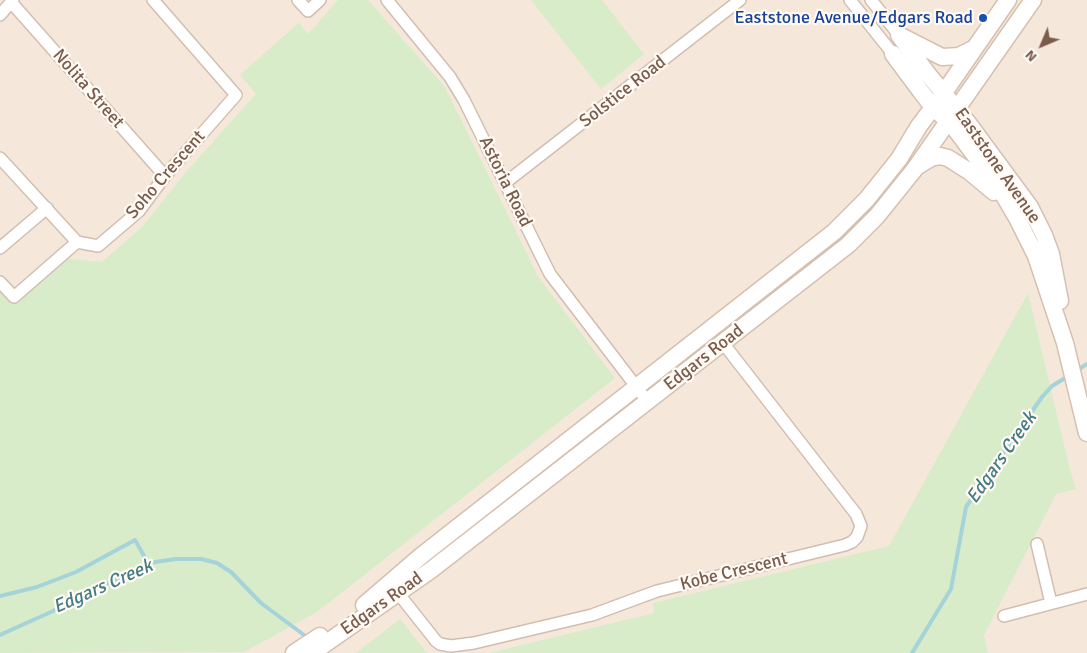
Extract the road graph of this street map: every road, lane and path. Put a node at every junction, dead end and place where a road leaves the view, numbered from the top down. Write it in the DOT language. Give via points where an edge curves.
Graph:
graph roads {
  1 [pos="153,0"];
  2 [pos="298,0"];
  3 [pos="320,0"];
  4 [pos="387,0"];
  5 [pos="740,0"];
  6 [pos="850,0"];
  7 [pos="871,0"];
  8 [pos="1008,0"];
  9 [pos="1033,0"];
  10 [pos="12,1"];
  11 [pos="0,15"];
  12 [pos="899,35"];
  13 [pos="973,49"];
  14 [pos="893,54"];
  15 [pos="938,101"];
  16 [pos="953,115"];
  17 [pos="0,158"];
  18 [pos="914,170"];
  19 [pos="165,176"];
  20 [pos="505,183"];
  21 [pos="47,208"];
  22 [pos="1018,218"];
  23 [pos="77,242"];
  24 [pos="0,248"];
  25 [pos="0,282"];
  26 [pos="723,343"];
  27 [pos="1065,343"];
  28 [pos="637,387"];
  29 [pos="648,402"];
  30 [pos="1087,433"];
  31 [pos="1037,544"];
  32 [pos="398,593"];
  33 [pos="1087,594"];
  34 [pos="1051,603"];
  35 [pos="1004,616"];
  36 [pos="346,624"];
  37 [pos="294,653"];
  38 [pos="312,653"];
  1 -- 19 [label="street, Soho Crescent" via="236,95"];
  2 -- 3 [label="street" via="308,12"];
  4 -- 20 [label="street, Astoria Road" via="450,77"];
  5 -- 20 [label="street, Solstice Road"];
  6 -- 14 [label="street"];
  7 -- 12 [label="street"];
  8 -- 13 [label="main road, Edgars Road"];
  9 -- 16 [label="main road, Edgars Road"];
  10 -- 11 [label="street"];
  10 -- 19 [label="street, Nolita Street"];
  12 -- 13 [label="main road" via="942,57 960,56"];
  12 -- 15 [label="main road, Eaststone Avenue"];
  13 -- 15 [label="main road, Edgars Road"];
  14 -- 15 [label="main road, Eaststone Avenue"];
  15 -- 16 [label="main road, Eaststone Avenue"];
  15 -- 28 [label="main road, Edgars Road" via="884,178 840,227"];
  16 -- 18 [label="main road, Edgars Road"];
  16 -- 22 [label="main road, Eaststone Avenue"];
  16 -- 27 [label="main road, Eaststone Avenue" via="1017,188 1038,221 1051,254"];
  17 -- 21 [label="street"];
  18 -- 22 [label="main road" via="931,158 948,158 992,190"];
  18 -- 26 [label="main road, Edgars Road" via="877,216 848,245"];
  19 -- 23 [label="street, Soho Crescent" via="138,211 98,246"];
  20 -- 28 [label="street, Astoria Road" via="550,274"];
  21 -- 23 [label="street"];
  21 -- 24 [label="street"];
  22 -- 27 [label="main road, Eaststone Avenue" via="1036,256"];
  23 -- 25 [label="street" via="14,297"];
  26 -- 29 [label="main road, Edgars Road"];
  26 -- 32 [label="street, Kobe Crescent" via="856,514 861,526 852,542 658,591 592,615 474,644 440,644"];
  27 -- 30 [label="main road, Eaststone Avenue"];
  28 -- 29 [label="street, Astoria Road"];
  28 -- 36 [label="main road, Edgars Road" via="420,556"];
  29 -- 32 [label="main road, Edgars Road"];
  31 -- 34 [label="street"];
  32 -- 36 [label="main road, Edgars Road"];
  33 -- 34 [label="street"];
  34 -- 35 [label="street"];
  36 -- 37 [label="main road, Edgars Road"];
  36 -- 38 [label="main road, Edgars Road"];
}
